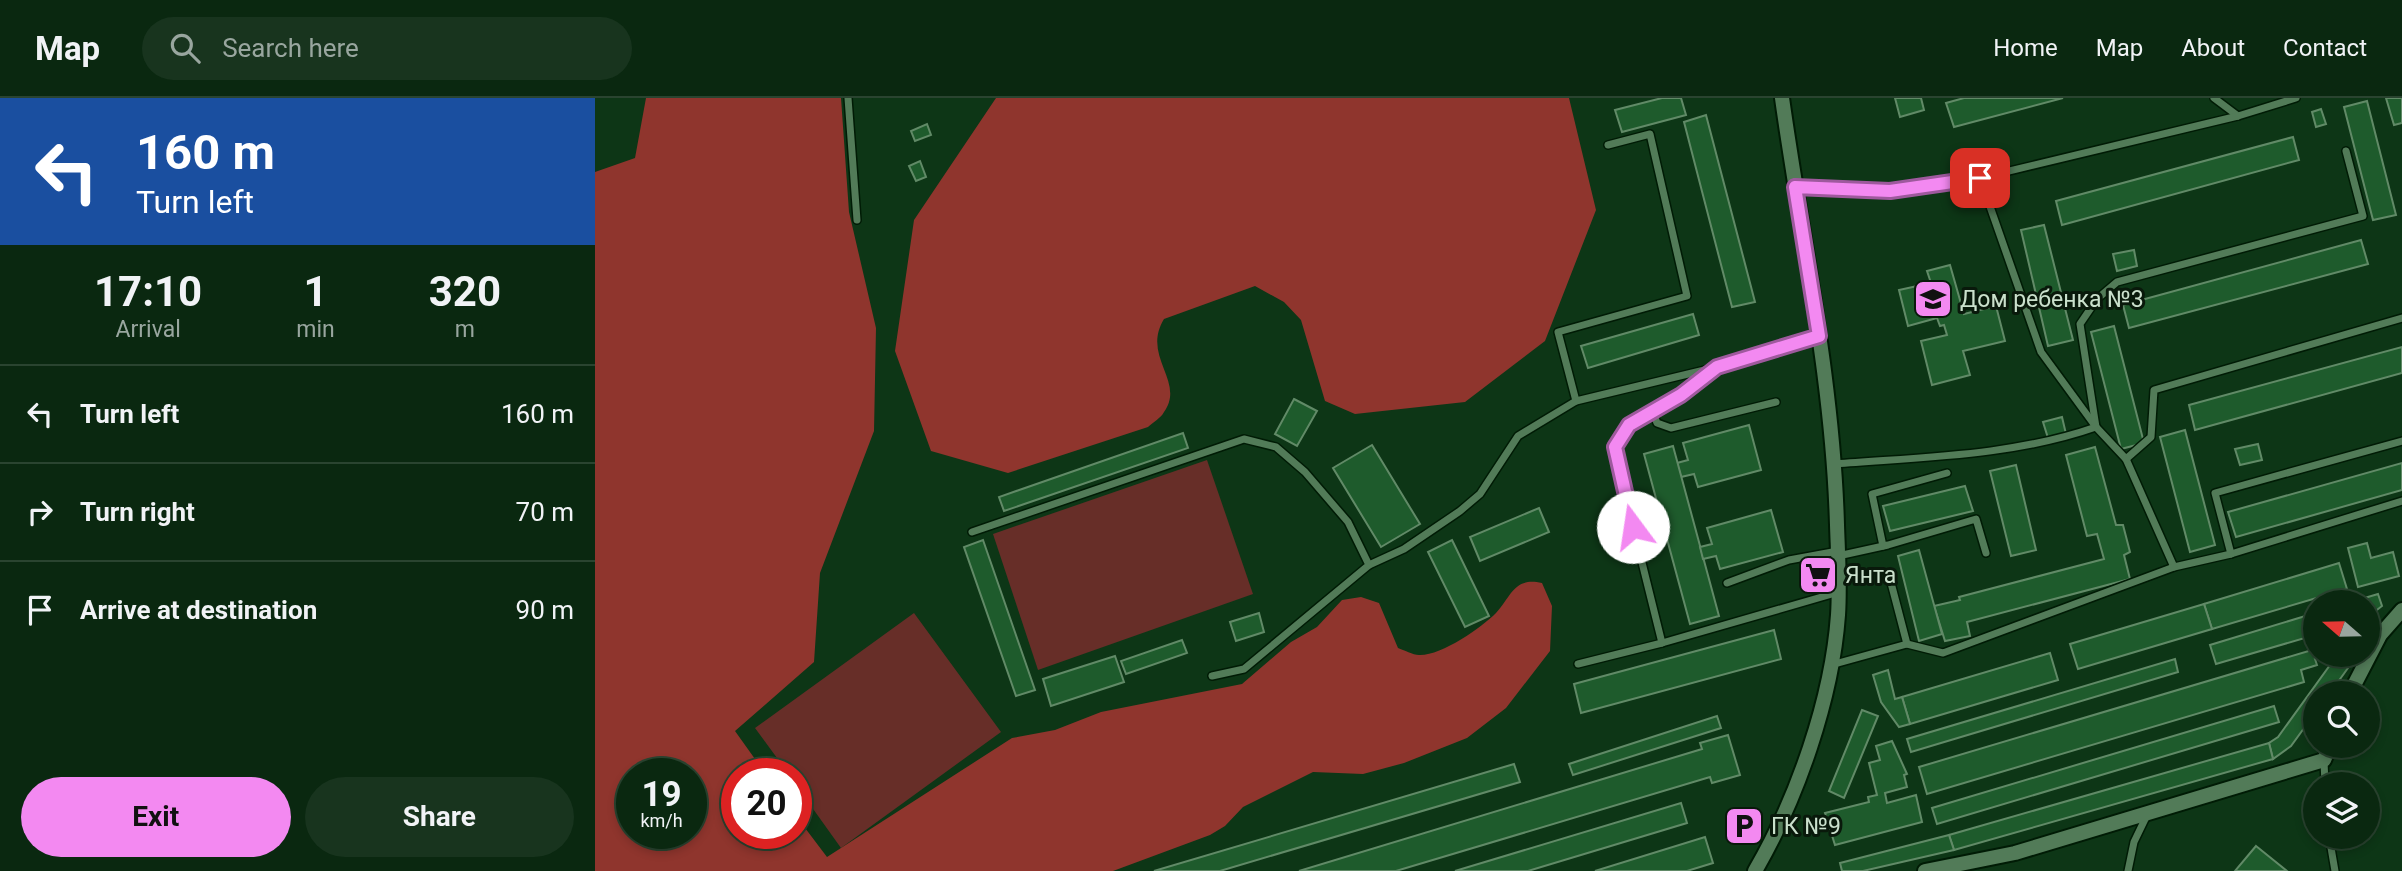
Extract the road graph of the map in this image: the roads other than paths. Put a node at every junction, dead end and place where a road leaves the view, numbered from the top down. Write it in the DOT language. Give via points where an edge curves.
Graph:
graph roads {
  1 [pos="848,98"];
  2 [pos="1782,98"];
  3 [pos="2214,98"];
  4 [pos="2296,98"];
  5 [pos="2238,116"];
  6 [pos="1608,145"];
  7 [pos="2346,151"];
  8 [pos="1980,178"];
  9 [pos="1795,187"];
  10 [pos="857,220"];
  11 [pos="2402,318"];
  12 [pos="1819,336"];
  13 [pos="1717,367"];
  14 [pos="1576,401"];
  15 [pos="1776,402"];
  16 [pos="1653,410"];
  17 [pos="2096,427"];
  18 [pos="2402,441"];
  19 [pos="2126,459"];
  20 [pos="1836,464"];
  21 [pos="1947,473"];
  22 [pos="2402,501"];
  23 [pos="972,531"];
  24 [pos="1883,546"];
  25 [pos="1838,553"];
  26 [pos="1986,553"];
  27 [pos="2231,554"];
  28 [pos="1369,565"];
  29 [pos="2174,567"];
  30 [pos="1890,579"];
  31 [pos="1727,583"];
  32 [pos="1839,592"];
  33 [pos="2402,610"];
  34 [pos="1662,643"];
  35 [pos="1907,644"];
  36 [pos="1578,664"];
  37 [pos="1830,665"];
  38 [pos="1212,676"];
  39 [pos="2356,681"];
  40 [pos="2324,760"];
  41 [pos="2324,772"];
  42 [pos="2149,812"];
  43 [pos="2331,849"];
  44 [pos="1755,871"];
  45 [pos="1925,871"];
  46 [pos="2128,871"];
  47 [pos="2335,871"];
  1 -- 10 [label="lane"];
  2 -- 9 [label="street"];
  3 -- 5 [label="lane"];
  4 -- 5 [label="lane"];
  5 -- 8 [label="lane"];
  6 -- 14 [label="lane" via="1650,134 1687,296 1558,332"];
  7 -- 17 [label="lane" via="2363,216 2117,282 2097,299 2080,324"];
  8 -- 9 [label="lane" via="1890,191"];
  8 -- 17 [label="lane" via="2041,352"];
  9 -- 12 [label="street"];
  11 -- 19 [label="lane" via="2154,390 2151,437"];
  12 -- 13 [label="lane"];
  12 -- 20 [label="street"];
  13 -- 14 [label="lane"];
  13 -- 16 [label="lane"];
  14 -- 28 [label="lane" via="1518,436 1480,495 1460,511"];
  15 -- 16 [label="lane" via="1671,428 1657,423"];
  16 -- 34 [label="lane" via="1629,425 1615,447"];
  17 -- 19 [label="lane"];
  17 -- 20 [label="lane" via="2060,439 1970,453"];
  18 -- 27 [label="lane" via="2215,493"];
  19 -- 29 [label="lane"];
  20 -- 25 [label="street"];
  21 -- 24 [label="lane" via="1872,495"];
  22 -- 27 [label="lane"];
  23 -- 28 [label="lane" via="1244,439 1276,447 1304,472 1348,522"];
  24 -- 25 [label="lane"];
  24 -- 26 [label="lane" via="1976,519"];
  25 -- 31 [label="lane" via="1789,560"];
  25 -- 32 [label="street"];
  27 -- 29 [label="lane"];
  28 -- 38 [label="lane" via="1244,669"];
  29 -- 35 [label="lane" via="1943,653"];
  30 -- 35 [label="lane"];
  32 -- 34 [label="lane"];
  32 -- 37 [label="street"];
  33 -- 39 [label="street" via="2380,635"];
  34 -- 36 [label="lane"];
  35 -- 37 [label="lane"];
  37 -- 44 [label="street" via="1796,787"];
  40 -- 41 [label="lane"];
  40 -- 42 [label="street"];
  42 -- 45 [label="street" via="2015,853"];
  42 -- 46 [label="lane" via="2134,842"];
  43 -- 47 [label="lane"];
}
